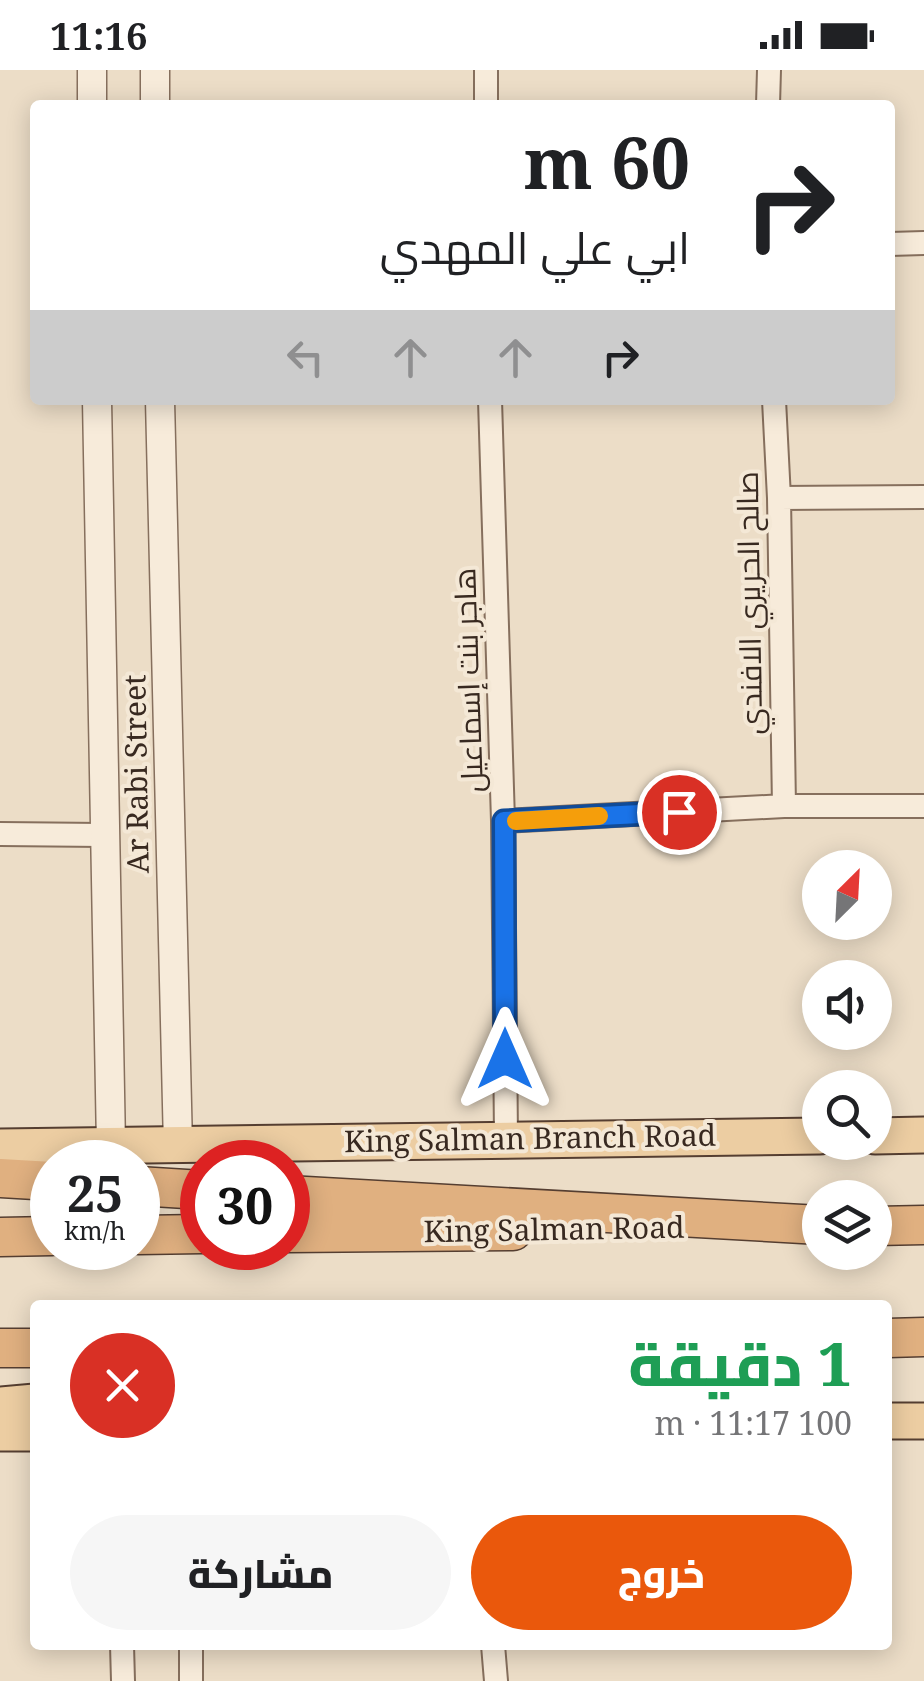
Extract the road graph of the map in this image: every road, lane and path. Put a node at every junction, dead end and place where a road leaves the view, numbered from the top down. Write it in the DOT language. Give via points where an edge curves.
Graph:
graph roads {
  1 [pos="92,70"];
  2 [pos="155,70"];
  3 [pos="486,70"];
  4 [pos="769,70"];
  5 [pos="92,100"];
  6 [pos="156,100"];
  7 [pos="486,100"];
  8 [pos="768,100"];
  9 [pos="924,243"];
  10 [pos="895,244"];
  11 [pos="97,405"];
  12 [pos="160,405"];
  13 [pos="490,405"];
  14 [pos="774,405"];
  15 [pos="779,498"];
  16 [pos="924,498"];
  17 [pos="784,806"];
  18 [pos="924,806"];
  19 [pos="504,821"];
  20 [pos="0,834"];
  21 [pos="104,835"];
  22 [pos="802,1136"];
  23 [pos="892,1136"];
  24 [pos="924,1136"];
  25 [pos="506,1138"];
  26 [pos="111,1140"];
  27 [pos="30,1146"];
  28 [pos="160,1146"];
  29 [pos="178,1146"];
  30 [pos="0,1147"];
  31 [pos="0,1178"];
  32 [pos="30,1180"];
  33 [pos="310,1196"];
  34 [pos="802,1225"];
  35 [pos="802,1226"];
  36 [pos="892,1226"];
  37 [pos="924,1226"];
  38 [pos="310,1233"];
  39 [pos="30,1236"];
  40 [pos="0,1237"];
  41 [pos="924,1337"];
  42 [pos="892,1338"];
  43 [pos="0,1348"];
  44 [pos="30,1348"];
  45 [pos="30,1402"];
  46 [pos="0,1404"];
  47 [pos="892,1421"];
  48 [pos="924,1421"];
  49 [pos="0,1433"];
  50 [pos="30,1433"];
  51 [pos="122,1650"];
  52 [pos="191,1650"];
  53 [pos="493,1650"];
  54 [pos="123,1681"];
  55 [pos="191,1681"];
  56 [pos="496,1681"];
  1 -- 5 [label="street"];
  2 -- 6 [label="street"];
  3 -- 7 [label="street"];
  4 -- 8 [label="street"];
  9 -- 10 [label="street"];
  11 -- 21 [label="street, Ar Rabi Street"];
  12 -- 29 [label="street, Ar Rabi Street"];
  13 -- 19 [label="street, هاجر بنت إسماعيل"];
  14 -- 15 [label="street, صالح الحريري الافندي"];
  15 -- 16 [label="street"];
  15 -- 17 [label="street, صالح الحريري الافندي"];
  17 -- 18 [label="street"];
  17 -- 19 [label="street"];
  19 -- 25 [label="street, هاجر بنت إسماعيل"];
  20 -- 21 [label="street"];
  21 -- 26 [label="street, Ar Rabi Street"];
  22 -- 25 [label="main road, King Salman Branch Road"];
  23 -- 24 [label="main road"];
  25 -- 29 [label="main road, King Salman Branch Road"];
  27 -- 30 [label="main road, King Salman Branch Road"];
  28 -- 29 [label="main road, King Salman Branch Road"];
  31 -- 32 [label="highway"];
  33 -- 34 [label="highway"];
  35 -- 38 [label="highway, King Salman Road"];
  36 -- 37 [label="highway"];
  39 -- 40 [label="highway"];
  41 -- 42 [label="highway"];
  43 -- 44 [label="highway"];
  45 -- 46 [label="main road"];
  47 -- 48 [label="main road"];
  49 -- 50 [label="main road"];
  51 -- 54 [label="street"];
  52 -- 55 [label="street"];
  53 -- 56 [label="street"];
}
